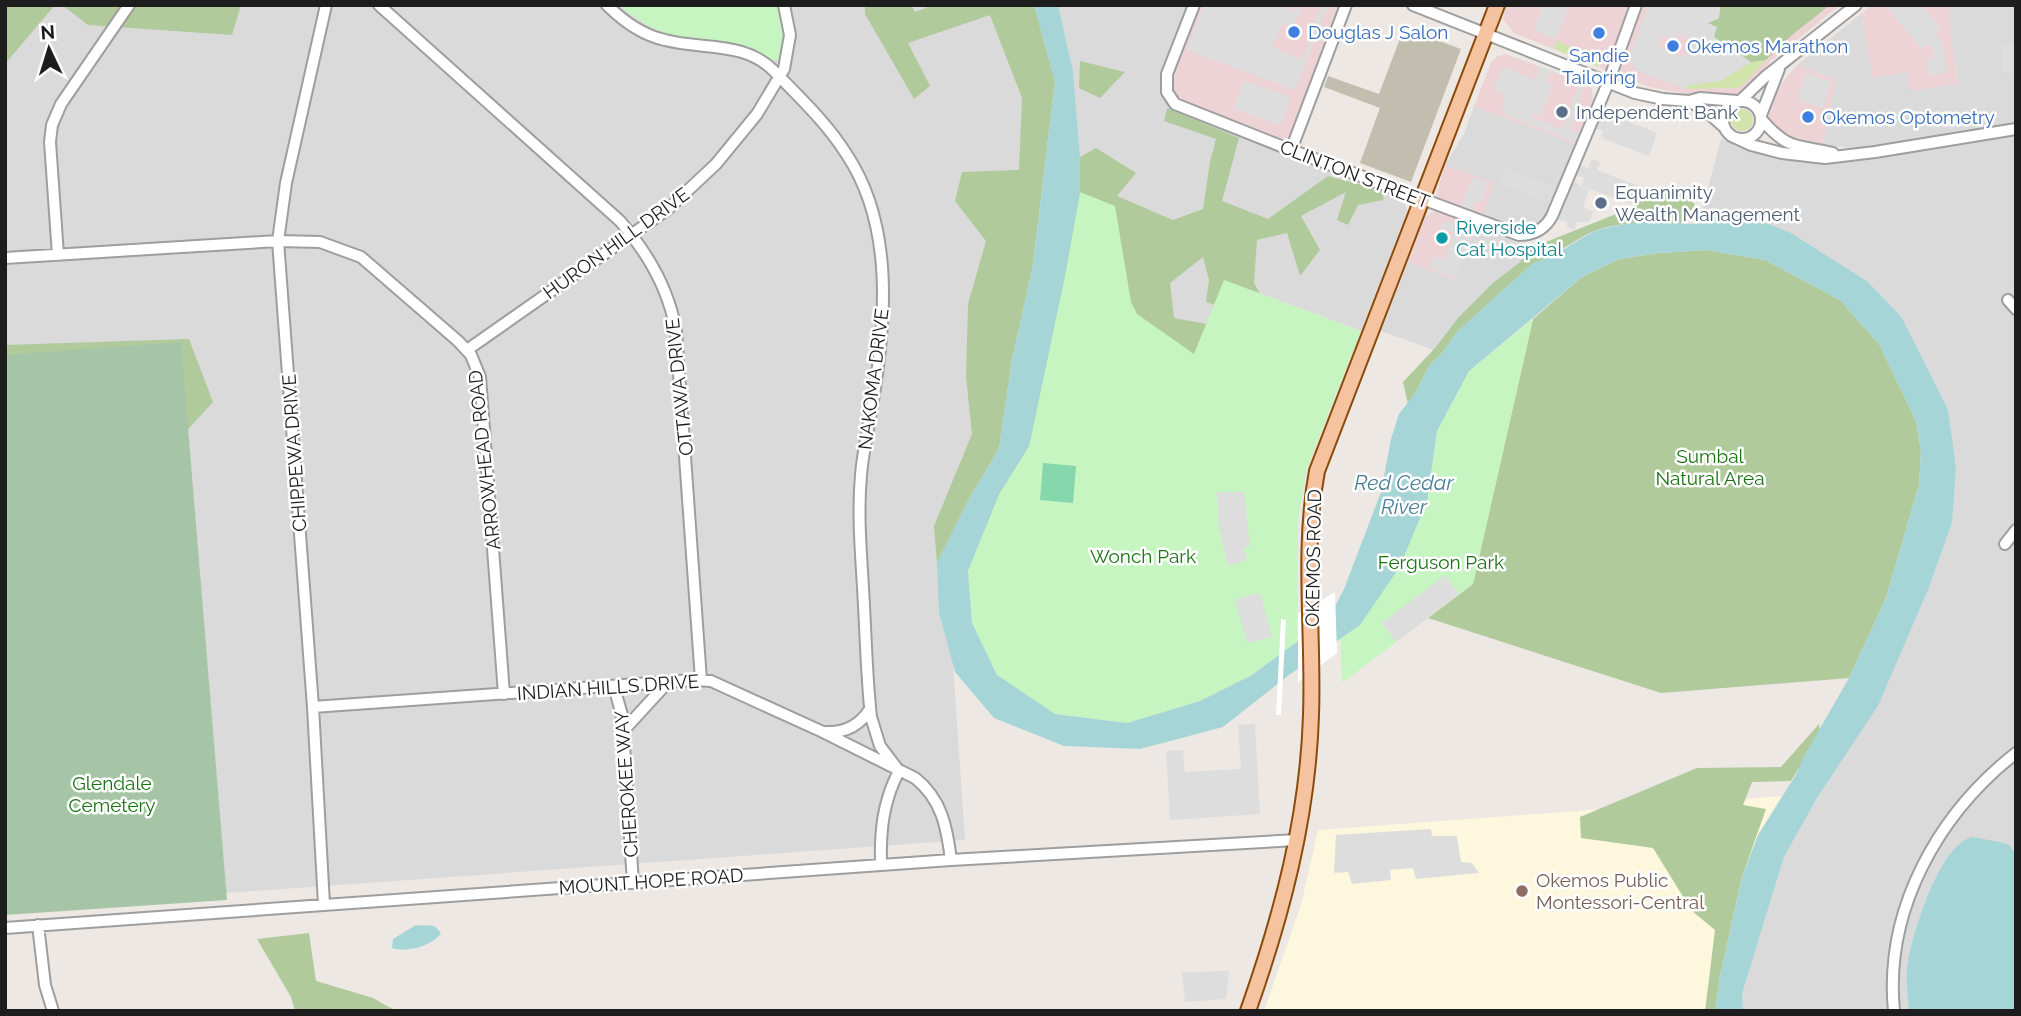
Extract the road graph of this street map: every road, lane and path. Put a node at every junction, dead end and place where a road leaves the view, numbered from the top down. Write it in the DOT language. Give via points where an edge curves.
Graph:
graph roads {
  1 [pos="129,5"];
  2 [pos="326,5"];
  3 [pos="379,5"];
  4 [pos="607,5"];
  5 [pos="783,5"];
  6 [pos="1194,5"];
  7 [pos="1346,5"];
  8 [pos="1413,5"];
  9 [pos="1497,5"];
  10 [pos="1636,5"];
  11 [pos="1856,5"];
  12 [pos="1487,34"];
  13 [pos="1779,67"];
  14 [pos="780,78"];
  15 [pos="1608,83"];
  16 [pos="1689,101"];
  17 [pos="1739,101"];
  18 [pos="1761,117"];
  19 [pos="1723,126"];
  20 [pos="2016,129"];
  21 [pos="1738,139"];
  22 [pos="1291,150"];
  23 [pos="1843,155"];
  24 [pos="1422,200"];
  25 [pos="632,234"];
  26 [pos="278,240"];
  27 [pos="58,255"];
  28 [pos="5,258"];
  29 [pos="467,350"];
  30 [pos="2016,530"];
  31 [pos="2005,544"];
  32 [pos="701,680"];
  33 [pos="668,682"];
  34 [pos="614,687"];
  35 [pos="504,694"];
  36 [pos="313,707"];
  37 [pos="870,709"];
  38 [pos="623,731"];
  39 [pos="823,732"];
  40 [pos="2016,753"];
  41 [pos="899,771"];
  42 [pos="1297,840"];
  43 [pos="951,860"];
  44 [pos="881,865"];
  45 [pos="633,883"];
  46 [pos="324,904"];
  47 [pos="38,925"];
  48 [pos="5,928"];
  49 [pos="53,1011"];
  50 [pos="1248,1011"];
  51 [pos="1894,1011"];
  1 -- 27 [label="street" via="54,118 50,142"];
  2 -- 26 [label="street, CHIPPEWA DRIVE" via="286,183"];
  3 -- 25 [label="street, OTTAWA DRIVE"];
  4 -- 14 [label="street, NAKOMA DRIVE" via="644,33 741,51 766,63"];
  5 -- 14 [label="street, HURON HILL DRIVE" via="790,35"];
  6 -- 22 [label="street, CLINTON STREET" via="1165,83 1170,98 1184,108"];
  7 -- 22 [label="street"];
  8 -- 12 [label="street"];
  9 -- 12 [label="main road, OKEMOS ROAD"];
  10 -- 15 [label="street"];
  11 -- 13 [label="street"];
  12 -- 15 [label="street"];
  12 -- 24 [label="main road, OKEMOS ROAD"];
  13 -- 17 [label="street"];
  13 -- 18 [label="street"];
  14 -- 25 [label="street, HURON HILL DRIVE" via="716,164 668,209"];
  14 -- 37 [label="street, NAKOMA DRIVE" via="823,121 848,156 863,186 878,236 883,326 858,508"];
  15 -- 16 [label="street" via="1649,97"];
  15 -- 24 [label="street, CLINTON STREET" via="1552,216 1535,232 1513,235"];
  16 -- 17 [label="street"];
  16 -- 19 [label="street"];
  17 -- 18 [label="street" via="1752,103"];
  17 -- 19 [label="street" via="1725,110"];
  18 -- 21 [label="street" via="1755,134"];
  18 -- 23 [label="street" via="1780,140"];
  19 -- 21 [label="street"];
  20 -- 23 [label="street"];
  21 -- 23 [label="street" via="1797,156"];
  22 -- 24 [label="street, CLINTON STREET"];
  24 -- 42 [label="main road, OKEMOS ROAD" via="1317,471 1310,528 1309,757"];
  25 -- 29 [label="street, HURON HILL DRIVE"];
  25 -- 32 [label="street, OTTAWA DRIVE" via="659,279 676,331"];
  26 -- 27 [label="street, ARROWHEAD ROAD"];
  26 -- 29 [label="street, ARROWHEAD ROAD" via="320,242 360,257"];
  26 -- 36 [label="street, CHIPPEWA DRIVE"];
  27 -- 28 [label="street, ARROWHEAD ROAD"];
  29 -- 35 [label="street, ARROWHEAD ROAD" via="480,377"];
  30 -- 31 [label="street"];
  32 -- 33 [label="street, INDIAN HILLS DRIVE"];
  32 -- 39 [label="street, INDIAN HILLS DRIVE" via="720,684"];
  33 -- 34 [label="street, INDIAN HILLS DRIVE"];
  33 -- 38 [label="street"];
  34 -- 35 [label="street, INDIAN HILLS DRIVE"];
  34 -- 38 [label="street, CHEROKEE WAY"];
  35 -- 36 [label="street, INDIAN HILLS DRIVE"];
  36 -- 46 [label="street, CHIPPEWA DRIVE"];
  37 -- 39 [label="street" via="846,730"];
  37 -- 41 [label="street, NAKOMA DRIVE" via="877,740"];
  38 -- 45 [label="street, CHEROKEE WAY"];
  39 -- 41 [label="street, INDIAN HILLS DRIVE"];
  40 -- 51 [label="street" via="1970,794 1915,879 1891,983"];
  41 -- 43 [label="street, INDIAN HILLS DRIVE" via="921,783 939,806"];
  41 -- 44 [label="street" via="884,808"];
  42 -- 43 [label="street, MOUNT HOPE ROAD"];
  42 -- 50 [label="main road, OKEMOS ROAD" via="1273,940"];
  43 -- 44 [label="street, MOUNT HOPE ROAD"];
  44 -- 45 [label="street, MOUNT HOPE ROAD"];
  45 -- 46 [label="street, MOUNT HOPE ROAD"];
  46 -- 47 [label="street, MOUNT HOPE ROAD"];
  47 -- 48 [label="street, MOUNT HOPE ROAD"];
  47 -- 49 [label="street"];
}
